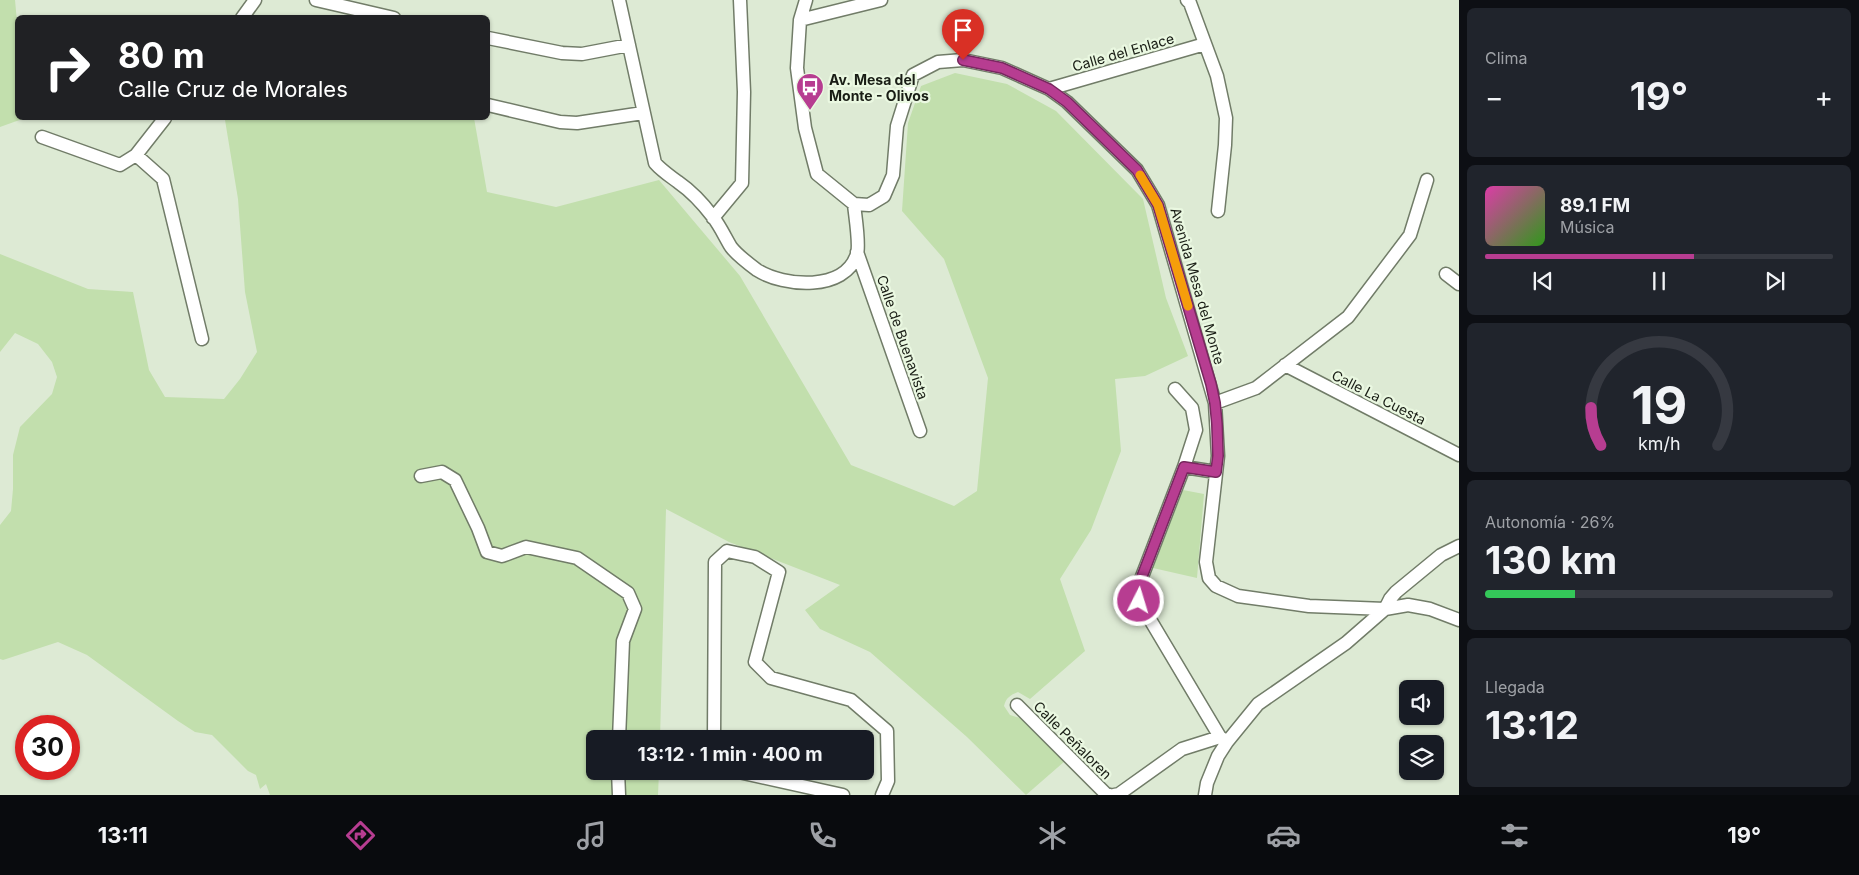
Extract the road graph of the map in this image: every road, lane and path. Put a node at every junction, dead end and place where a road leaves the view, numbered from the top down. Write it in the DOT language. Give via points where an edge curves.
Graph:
graph roads {
  1 [pos="255,0"];
  2 [pos="316,0"];
  3 [pos="619,0"];
  4 [pos="740,0"];
  5 [pos="806,0"];
  6 [pos="881,0"];
  7 [pos="1187,0"];
  8 [pos="244,15"];
  9 [pos="381,15"];
  10 [pos="800,20"];
  11 [pos="490,38"];
  12 [pos="1205,44"];
  13 [pos="629,45"];
  14 [pos="1049,89"];
  15 [pos="490,105"];
  16 [pos="643,113"];
  17 [pos="163,120"];
  18 [pos="42,137"];
  19 [pos="136,155"];
  20 [pos="1427,180"];
  21 [pos="854,204"];
  22 [pos="1218,211"];
  23 [pos="713,218"];
  24 [pos="857,252"];
  25 [pos="1446,274"];
  26 [pos="1459,284"];
  27 [pos="202,339"];
  28 [pos="1285,366"];
  29 [pos="1175,389"];
  30 [pos="1215,403"];
  31 [pos="920,431"];
  32 [pos="1459,455"];
  33 [pos="1184,467"];
  34 [pos="1216,472"];
  35 [pos="420,476"];
  36 [pos="1459,546"];
  37 [pos="1385,609"];
  38 [pos="1459,620"];
  39 [pos="1017,705"];
  40 [pos="620,730"];
  41 [pos="714,730"];
  42 [pos="1224,739"];
  43 [pos="618,780"];
  44 [pos="775,780"];
  45 [pos="619,795"];
  46 [pos="843,795"];
  47 [pos="882,795"];
  48 [pos="1112,795"];
  49 [pos="1205,795"];
  1 -- 8 [label="street"];
  2 -- 9 [label="street"];
  3 -- 13 [label="street"];
  4 -- 23 [label="street" via="744,92 742,183"];
  5 -- 10 [label="street"];
  6 -- 10 [label="street"];
  7 -- 12 [label="street"];
  10 -- 21 [label="street" via="797,68 804,128 817,174"];
  11 -- 13 [label="street" via="582,54"];
  12 -- 14 [label="street, Calle del Enlace"];
  12 -- 22 [label="street" via="1226,118"];
  13 -- 16 [label="street"];
  14 -- 21 [label="street, Avenida Mesa del Monte" via="1002,68 963,60 938,62 914,75 897,126 893,175 884,196 869,205"];
  14 -- 30 [label="street, Avenida Mesa del Monte" via="1067,102 1137,170 1158,205"];
  15 -- 16 [label="street" via="577,123"];
  16 -- 23 [label="street" via="655,163 680,183"];
  17 -- 19 [label="street"];
  18 -- 19 [label="street" via="120,165"];
  19 -- 27 [label="street" via="163,179"];
  20 -- 28 [label="street" via="1410,236 1365,295 1348,317"];
  21 -- 24 [label="street, Calle de Buenavista"];
  23 -- 24 [label="street" via="733,248 756,269 773,278 816,283 842,274"];
  24 -- 31 [label="street, Calle de Buenavista"];
  25 -- 26 [label="street"];
  28 -- 30 [label="street" via="1256,388"];
  28 -- 32 [label="street, Calle La Cuesta"];
  29 -- 33 [label="street" via="1192,408 1196,430"];
  30 -- 34 [label="street, Avenida Mesa del Monte"];
  33 -- 34 [label="street"];
  33 -- 42 [label="street" via="1137,594"];
  34 -- 37 [label="street, Avenida Mesa del Monte" via="1206,562 1209,578 1216,586 1238,596 1309,606"];
  35 -- 40 [label="street" via="442,472 455,480 487,552 502,556 526,547 577,558 628,593 635,609 623,642"];
  36 -- 37 [label="street" via="1441,555 1396,592"];
  37 -- 38 [label="street, Avenida Mesa del Monte" via="1408,606 1430,609"];
  37 -- 42 [label="street" via="1346,643 1258,704"];
  39 -- 48 [label="street, Calle Peñaloren" via="1106,794"];
  41 -- 47 [label="street" via="715,562 727,551 755,557 779,572 755,662 771,678 851,700 887,732 888,781"];
  42 -- 48 [label="street, Calle Peñaloren" via="1182,749 1119,794"];
  42 -- 49 [label="street"];
  43 -- 45 [label="street"];
  44 -- 46 [label="street"];
}
